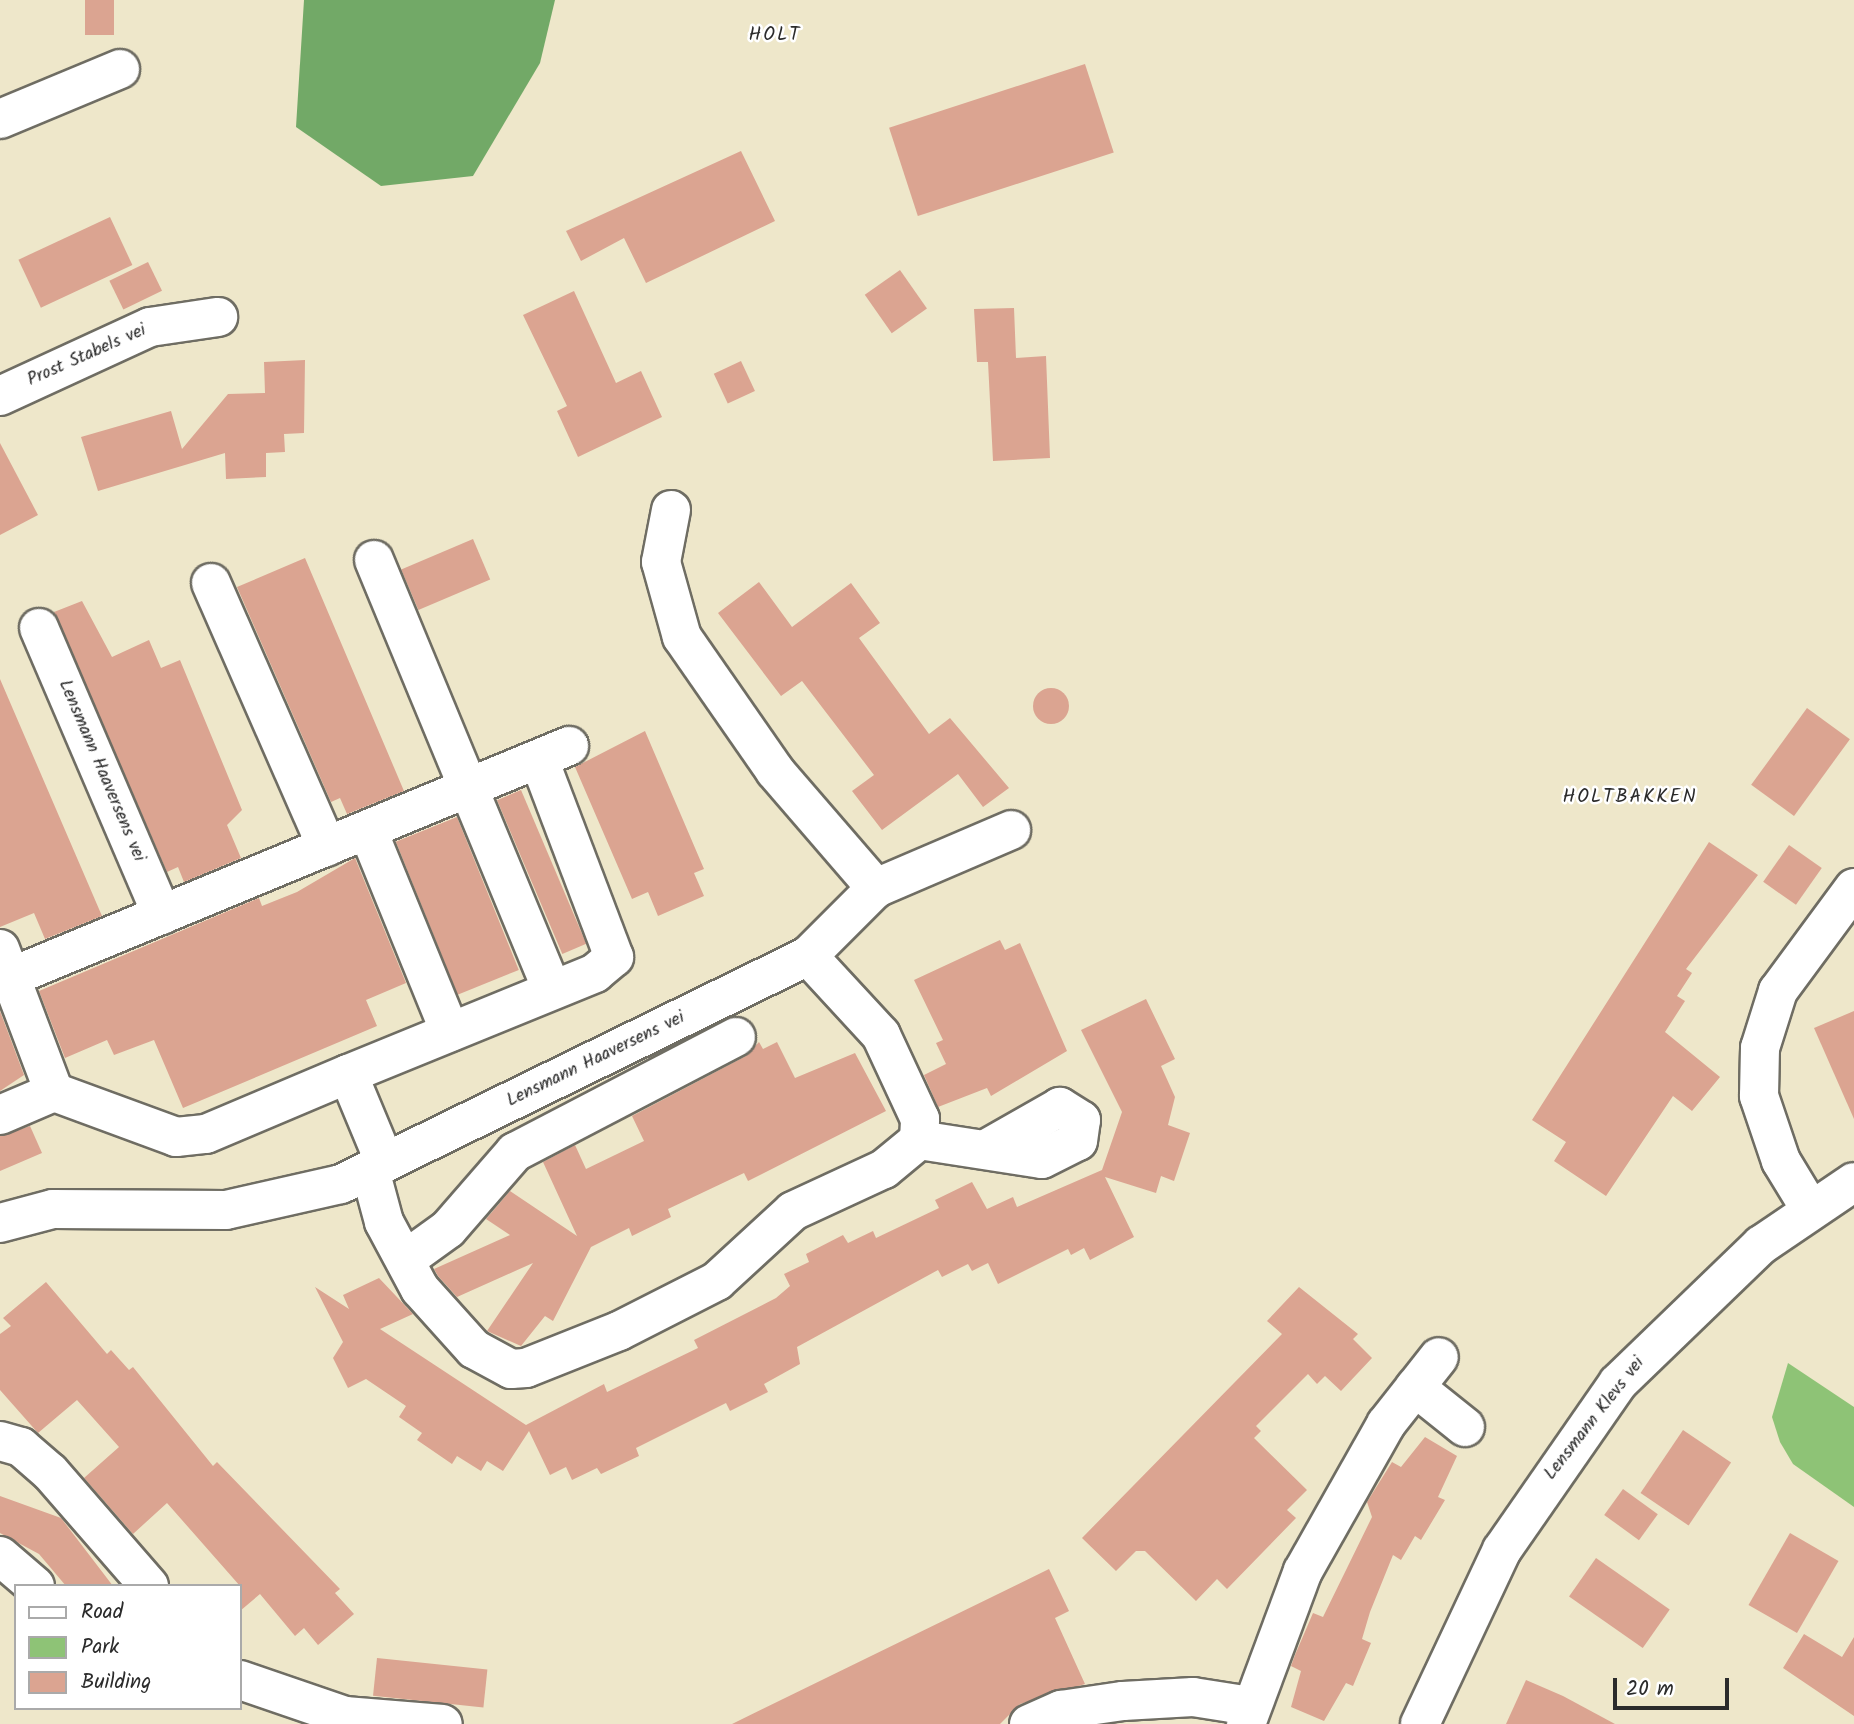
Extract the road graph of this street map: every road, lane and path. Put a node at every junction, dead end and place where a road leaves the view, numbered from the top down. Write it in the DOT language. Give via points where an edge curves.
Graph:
graph roads {
  1 [pos="120,69"];
  2 [pos="0,119"];
  3 [pos="218,317"];
  4 [pos="0,396"];
  5 [pos="671,510"];
  6 [pos="374,560"];
  7 [pos="211,583"];
  8 [pos="39,628"];
  9 [pos="471,788"];
  10 [pos="1012,830"];
  11 [pos="368,831"];
  12 [pos="327,848"];
  13 [pos="876,888"];
  14 [pos="1854,888"];
  15 [pos="162,915"];
  16 [pos="808,957"];
  17 [pos="5,963"];
  18 [pos="552,989"];
  19 [pos="450,1032"];
  20 [pos="736,1037"];
  21 [pos="348,1074"];
  22 [pos="54,1091"];
  23 [pos="0,1115"];
  24 [pos="919,1140"];
  25 [pos="988,1148"];
  26 [pos="377,1167"];
  27 [pos="1854,1182"];
  28 [pos="1809,1208"];
  29 [pos="0,1223"];
  30 [pos="405,1259"];
  31 [pos="1439,1357"];
  32 [pos="1415,1387"];
  33 [pos="1465,1427"];
  34 [pos="0,1441"];
  35 [pos="0,1556"];
  36 [pos="33,1584"];
  37 [pos="147,1584"];
  38 [pos="242,1681"];
  39 [pos="1248,1715"];
  40 [pos="443,1724"];
  41 [pos="1029,1724"];
  42 [pos="1420,1724"];
  1 -- 2 [label="street"];
  3 -- 4 [label="street, Prost Stabels vei" via="150,327"];
  5 -- 13 [label="street" via="661,562 682,637 775,771"];
  6 -- 9 [label="street"];
  7 -- 12 [label="street"];
  8 -- 15 [label="street, Lensmann Haaversens vei"];
  9 -- 11 [label="street"];
  9 -- 18 [label="street"];
  9 -- 18 [label="street" via="554,753 614,957 595,973"];
  10 -- 13 [label="street"];
  11 -- 12 [label="street"];
  11 -- 19 [label="street"];
  12 -- 15 [label="street"];
  13 -- 16 [label="street, Lensmann Haaversens vei"];
  14 -- 28 [label="street" via="1778,991 1760,1048 1759,1096 1781,1161"];
  15 -- 17 [label="street"];
  16 -- 24 [label="street" via="881,1035 920,1119"];
  16 -- 26 [label="street, Lensmann Haaversens vei"];
  17 -- 22 [label="street"];
  18 -- 19 [label="street"];
  19 -- 21 [label="street"];
  20 -- 30 [label="street" via="515,1152 448,1229"];
  21 -- 22 [label="street" via="206,1134 176,1137"];
  21 -- 26 [label="street"];
  22 -- 23 [label="street"];
  24 -- 25 [label="street"];
  24 -- 30 [label="street" via="884,1169 793,1211 717,1281 526,1368 499,1364 452,1331"];
  26 -- 29 [label="street, Lensmann Haaversens vei" via="282,1201 226,1210 53,1209"];
  26 -- 30 [label="street" via="384,1222"];
  27 -- 28 [label="street, Lensmann Klevs vei"];
  28 -- 42 [label="street, Lensmann Klevs vei" via="1674,1322 1571,1444 1502,1550"];
  31 -- 32 [label="street"];
  32 -- 33 [label="street"];
  32 -- 39 [label="street" via="1386,1424 1303,1570"];
  34 -- 37 [label="street" via="21,1447 50,1472"];
  35 -- 36 [label="street"];
  38 -- 40 [label="street" via="345,1716"];
  39 -- 41 [label="street" via="1194,1697 1061,1710"];
}
